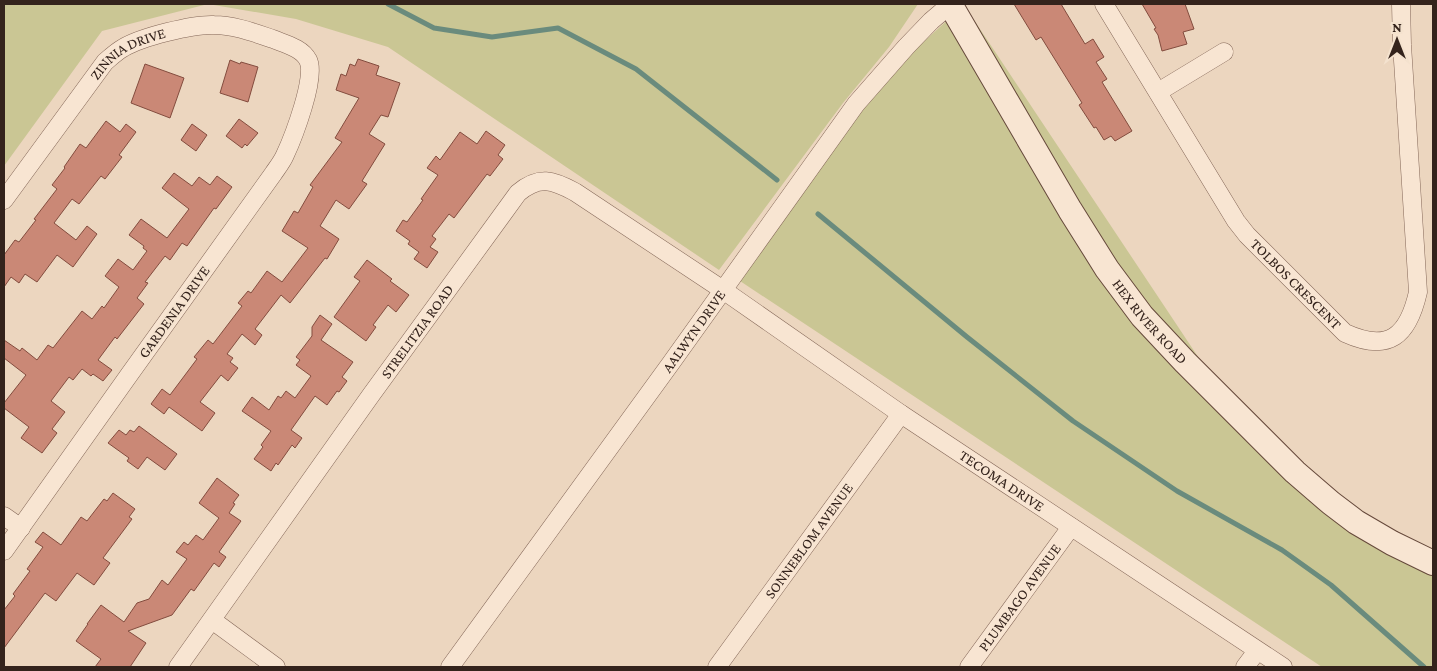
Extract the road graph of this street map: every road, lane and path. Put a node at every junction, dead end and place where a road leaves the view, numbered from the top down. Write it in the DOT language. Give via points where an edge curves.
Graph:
graph roads {
  1 [pos="950,4"];
  2 [pos="1104,4"];
  3 [pos="1401,4"];
  4 [pos="1224,52"];
  5 [pos="308,59"];
  6 [pos="1158,92"];
  7 [pos="4,200"];
  8 [pos="723,290"];
  9 [pos="901,414"];
  10 [pos="4,516"];
  11 [pos="1071,526"];
  12 [pos="21,528"];
  13 [pos="4,552"];
  14 [pos="1433,563"];
  15 [pos="212,620"];
  16 [pos="1257,651"];
  17 [pos="178,667"];
  18 [pos="276,667"];
  19 [pos="450,667"];
  20 [pos="717,667"];
  21 [pos="969,667"];
  22 [pos="1245,667"];
  23 [pos="1283,667"];
  1 -- 8 [label="street, AALWYN DRIVE" via="906,47 856,104"];
  1 -- 14 [label="street, HEX RIVER ROAD" via="1106,269 1142,316 1296,472 1331,503 1356,522"];
  2 -- 6 [label="street, TOLBOS CRESCENT"];
  3 -- 6 [label="street, TOLBOS CRESCENT" via="1418,292 1415,308 1396,336 1370,341 1345,333 1247,235"];
  4 -- 6 [label="street"];
  5 -- 7 [label="street, ZINNIA DRIVE" via="290,45 215,24 171,32 124,47 105,62"];
  5 -- 12 [label="street, GARDENIA DRIVE" via="310,74 304,101 292,140 273,174"];
  8 -- 9 [label="street, TECOMA DRIVE"];
  8 -- 15 [label="street, STRELITZIA ROAD" via="576,192 543,180 526,186 371,395"];
  8 -- 19 [label="street, AALWYN DRIVE"];
  9 -- 11 [label="street, TECOMA DRIVE"];
  9 -- 20 [label="street, SONNEBLOM AVENUE"];
  10 -- 12 [label="street"];
  11 -- 16 [label="street, TECOMA DRIVE"];
  11 -- 21 [label="street, PLUMBAGO AVENUE"];
  12 -- 13 [label="street, GARDENIA DRIVE"];
  15 -- 17 [label="street, STRELITZIA ROAD"];
  15 -- 18 [label="street"];
  16 -- 22 [label="street"];
  16 -- 23 [label="street, TECOMA DRIVE"];
}
